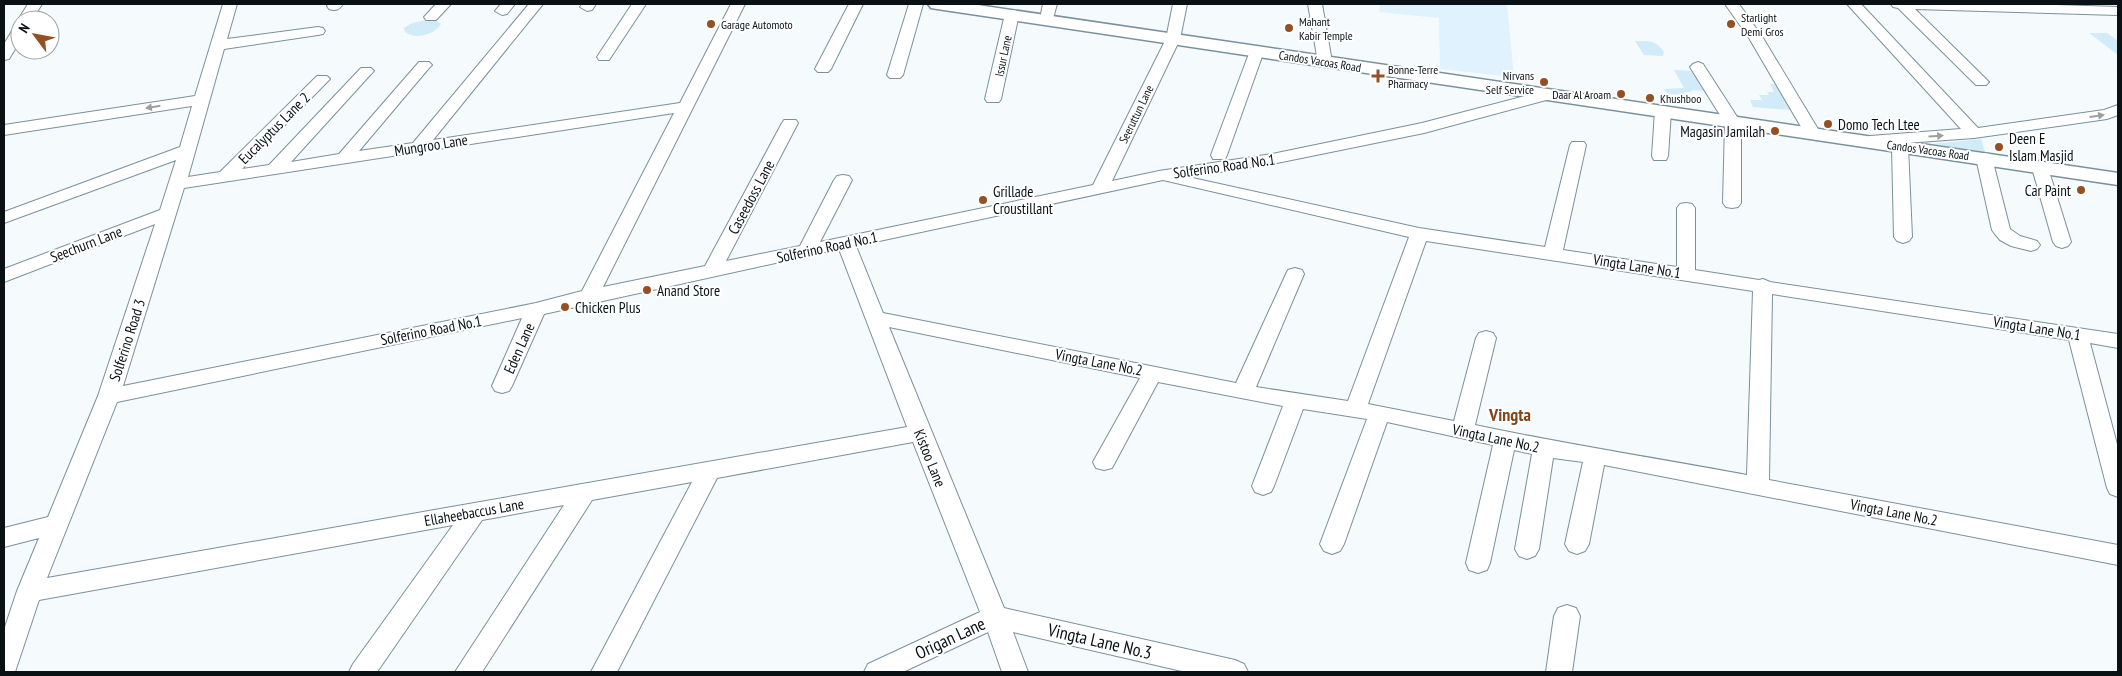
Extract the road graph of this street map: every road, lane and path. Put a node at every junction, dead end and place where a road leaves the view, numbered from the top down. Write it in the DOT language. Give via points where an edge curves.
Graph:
graph roads {
  1 [pos="230,4"];
  2 [pos="444,4"];
  3 [pos="536,4"];
  4 [pos="639,4"];
  5 [pos="738,4"];
  6 [pos="856,4"];
  7 [pos="916,4"];
  8 [pos="936,4"];
  9 [pos="1180,4"];
  10 [pos="1315,4"];
  11 [pos="1732,4"];
  12 [pos="1854,4"];
  13 [pos="1898,4"];
  14 [pos="1902,4"];
  15 [pos="1048,11"];
  16 [pos="2118,11"];
  17 [pos="1012,14"];
  18 [pos="431,17"];
  19 [pos="318,31"];
  20 [pos="1172,39"];
  21 [pos="218,45"];
  22 [pos="1257,51"];
  23 [pos="604,57"];
  24 [pos="1325,62"];
  25 [pos="424,65"];
  26 [pos="1698,67"];
  27 [pos="822,69"];
  28 [pos="366,72"];
  29 [pos="895,75"];
  30 [pos="322,79"];
  31 [pos="1981,82"];
  32 [pos="1544,96"];
  33 [pos="993,99"];
  34 [pos="201,100"];
  35 [pos="685,107"];
  36 [pos="2118,110"];
  37 [pos="1663,111"];
  38 [pos="790,123"];
  39 [pos="1733,123"];
  40 [pos="4,130"];
  41 [pos="1974,133"];
  42 [pos="1812,134"];
  43 [pos="1870,141"];
  44 [pos="1578,145"];
  45 [pos="1900,146"];
  46 [pos="419,147"];
  47 [pos="187,150"];
  48 [pos="1219,155"];
  49 [pos="1660,156"];
  50 [pos="344,158"];
  51 [pos="1984,158"];
  52 [pos="2040,168"];
  53 [pos="275,169"];
  54 [pos="226,176"];
  55 [pos="1159,176"];
  56 [pos="2118,179"];
  57 [pos="843,180"];
  58 [pos="177,184"];
  59 [pos="1100,188"];
  60 [pos="1732,203"];
  61 [pos="1686,208"];
  62 [pos="168,213"];
  63 [pos="4,218"];
  64 [pos="1419,234"];
  65 [pos="1903,237"];
  66 [pos="2062,242"];
  67 [pos="846,243"];
  68 [pos="2031,245"];
  69 [pos="806,251"];
  70 [pos="1553,253"];
  71 [pos="711,271"];
  72 [pos="1295,274"];
  73 [pos="1686,274"];
  74 [pos="4,276"];
  75 [pos="1763,286"];
  76 [pos="589,296"];
  77 [pos="536,309"];
  78 [pos="875,318"];
  79 [pos="2077,334"];
  80 [pos="1486,338"];
  81 [pos="2118,341"];
  82 [pos="1153,373"];
  83 [pos="502,386"];
  84 [pos="1243,392"];
  85 [pos="109,396"];
  86 [pos="1296,401"];
  87 [pos="1355,410"];
  88 [pos="1380,412"];
  89 [pos="1462,432"];
  90 [pos="920,433"];
  91 [pos="1505,441"];
  92 [pos="1544,448"];
  93 [pos="1595,455"];
  94 [pos="1104,462"];
  95 [pos="709,471"];
  96 [pos="1263,486"];
  97 [pos="1758,486"];
  98 [pos="2118,488"];
  99 [pos="584,493"];
  100 [pos="475,512"];
  101 [pos="55,524"];
  102 [pos="4,537"];
  103 [pos="1332,544"];
  104 [pos="1577,544"];
  105 [pos="1527,549"];
  106 [pos="2118,555"];
  107 [pos="1478,563"];
  108 [pos="29,591"];
  109 [pos="1567,616"];
  110 [pos="995,617"];
  111 [pos="4,669"];
  112 [pos="362,672"];
  113 [pos="468,672"];
  114 [pos="604,672"];
  115 [pos="877,672"];
  116 [pos="1015,672"];
  117 [pos="1235,672"];
  118 [pos="1559,672"];
  1 -- 21 [label="street, Solferino Road 3"];
  2 -- 18 [label="street"];
  3 -- 46 [label="street"];
  4 -- 23 [label="street"];
  5 -- 35 [label="street"];
  6 -- 27 [label="street"];
  7 -- 29 [label="street"];
  8 -- 17 [label="main road, Candos Vacoas Road"];
  9 -- 20 [label="street, Seeruttun Lane"];
  10 -- 24 [label="street"];
  11 -- 42 [label="street" via="1756,38"];
  12 -- 41 [label="street"];
  13 -- 14 [label="street"];
  14 -- 16 [label="street"];
  14 -- 31 [label="street"];
  15 -- 17 [label="main road, Candos Vacoas Road"];
  15 -- 20 [label="main road, Candos Vacoas Road"];
  17 -- 33 [label="street, Issur Lane"];
  19 -- 21 [label="street"];
  20 -- 22 [label="main road, Candos Vacoas Road"];
  20 -- 59 [label="street, Seeruttun Lane"];
  21 -- 34 [label="street, Solferino Road 3"];
  22 -- 24 [label="main road, Candos Vacoas Road"];
  22 -- 48 [label="street"];
  24 -- 32 [label="main road, Candos Vacoas Road"];
  25 -- 50 [label="street"];
  26 -- 39 [label="street"];
  28 -- 53 [label="street"];
  30 -- 54 [label="street, Eucalyptus Lane 2"];
  32 -- 37 [label="main road, Candos Vacoas Road"];
  32 -- 55 [label="street, Solferino Road No.1" via="1424,128 1272,159"];
  34 -- 40 [label="street, one-way"];
  34 -- 47 [label="street, Solferino Road 3"];
  35 -- 46 [label="street, Mungroo Lane"];
  35 -- 76 [label="street"];
  41 -- 36 [label="street, one-way"];
  37 -- 39 [label="main road, Candos Vacoas Road"];
  37 -- 49 [label="street"];
  38 -- 71 [label="street, Caseedoss Lane"];
  39 -- 42 [label="main road, Candos Vacoas Road"];
  39 -- 60 [label="street"];
  43 -- 41 [label="street, one-way"];
  42 -- 43 [label="main road, Candos Vacoas Road"];
  43 -- 45 [label="main road, Candos Vacoas Road"];
  44 -- 70 [label="street"];
  45 -- 51 [label="main road, Candos Vacoas Road"];
  45 -- 65 [label="street"];
  46 -- 50 [label="street, Mungroo Lane"];
  47 -- 58 [label="street, Solferino Road 3"];
  47 -- 63 [label="street"];
  50 -- 53 [label="street, Mungroo Lane"];
  51 -- 52 [label="main road, Candos Vacoas Road"];
  51 -- 68 [label="street" via="2001,230 2011,239"];
  52 -- 56 [label="main road, Candos Vacoas Road"];
  52 -- 66 [label="street"];
  53 -- 54 [label="street, Mungroo Lane"];
  54 -- 58 [label="street, Mungroo Lane"];
  55 -- 59 [label="street, Solferino Road No.1"];
  55 -- 64 [label="street, Vingta Lane No.1"];
  57 -- 69 [label="street"];
  58 -- 62 [label="street, Solferino Road 3"];
  59 -- 67 [label="street, Solferino Road No.1"];
  61 -- 73 [label="street"];
  62 -- 74 [label="street, Seechurn Lane"];
  62 -- 85 [label="street, Solferino Road 3"];
  64 -- 70 [label="street, Vingta Lane No.1"];
  64 -- 87 [label="street"];
  67 -- 69 [label="street, Solferino Road No.1"];
  67 -- 78 [label="street, Kistoo Lane"];
  69 -- 71 [label="street, Solferino Road No.1"];
  70 -- 73 [label="street, Vingta Lane No.1"];
  71 -- 76 [label="street, Solferino Road No.1"];
  72 -- 84 [label="street"];
  73 -- 75 [label="street, Vingta Lane No.1"];
  75 -- 79 [label="street, Vingta Lane No.1"];
  75 -- 97 [label="street"];
  76 -- 77 [label="street, Solferino Road No.1"];
  77 -- 83 [label="street, Eden Lane"];
  77 -- 85 [label="street, Solferino Road No.1"];
  78 -- 82 [label="street, Vingta Lane No.2"];
  78 -- 90 [label="street, Kistoo Lane"];
  79 -- 81 [label="street, Vingta Lane No.1"];
  79 -- 98 [label="street"];
  80 -- 89 [label="street"];
  82 -- 84 [label="street, Vingta Lane No.2"];
  82 -- 94 [label="street"];
  84 -- 86 [label="street, Vingta Lane No.2"];
  85 -- 101 [label="street, Solferino Road 3"];
  86 -- 87 [label="street, Vingta Lane No.2"];
  86 -- 96 [label="street"];
  87 -- 88 [label="street, Vingta Lane No.2"];
  88 -- 89 [label="street, Vingta Lane No.2"];
  88 -- 103 [label="street"];
  89 -- 91 [label="street, Vingta Lane No.2"];
  90 -- 95 [label="street, Ellaheebaccus Lane"];
  90 -- 110 [label="street, Kistoo Lane"];
  91 -- 92 [label="street, Vingta Lane No.2"];
  91 -- 107 [label="street"];
  92 -- 93 [label="street, Vingta Lane No.2"];
  92 -- 105 [label="street"];
  93 -- 97 [label="street, Vingta Lane No.2"];
  93 -- 104 [label="street"];
  95 -- 99 [label="street, Ellaheebaccus Lane"];
  95 -- 114 [label="street"];
  97 -- 106 [label="street, Vingta Lane No.2"];
  99 -- 100 [label="street, Ellaheebaccus Lane"];
  99 -- 113 [label="street"];
  100 -- 108 [label="street, Ellaheebaccus Lane"];
  100 -- 112 [label="street"];
  101 -- 102 [label="street"];
  101 -- 108 [label="street, Solferino Road 3"];
  108 -- 111 [label="street, Solferino Road 3"];
  109 -- 118 [label="street"];
  110 -- 115 [label="street, Origan Lane"];
  110 -- 116 [label="street, Kistoo Lane"];
  110 -- 117 [label="street, Vingta Lane No.3"];
}
